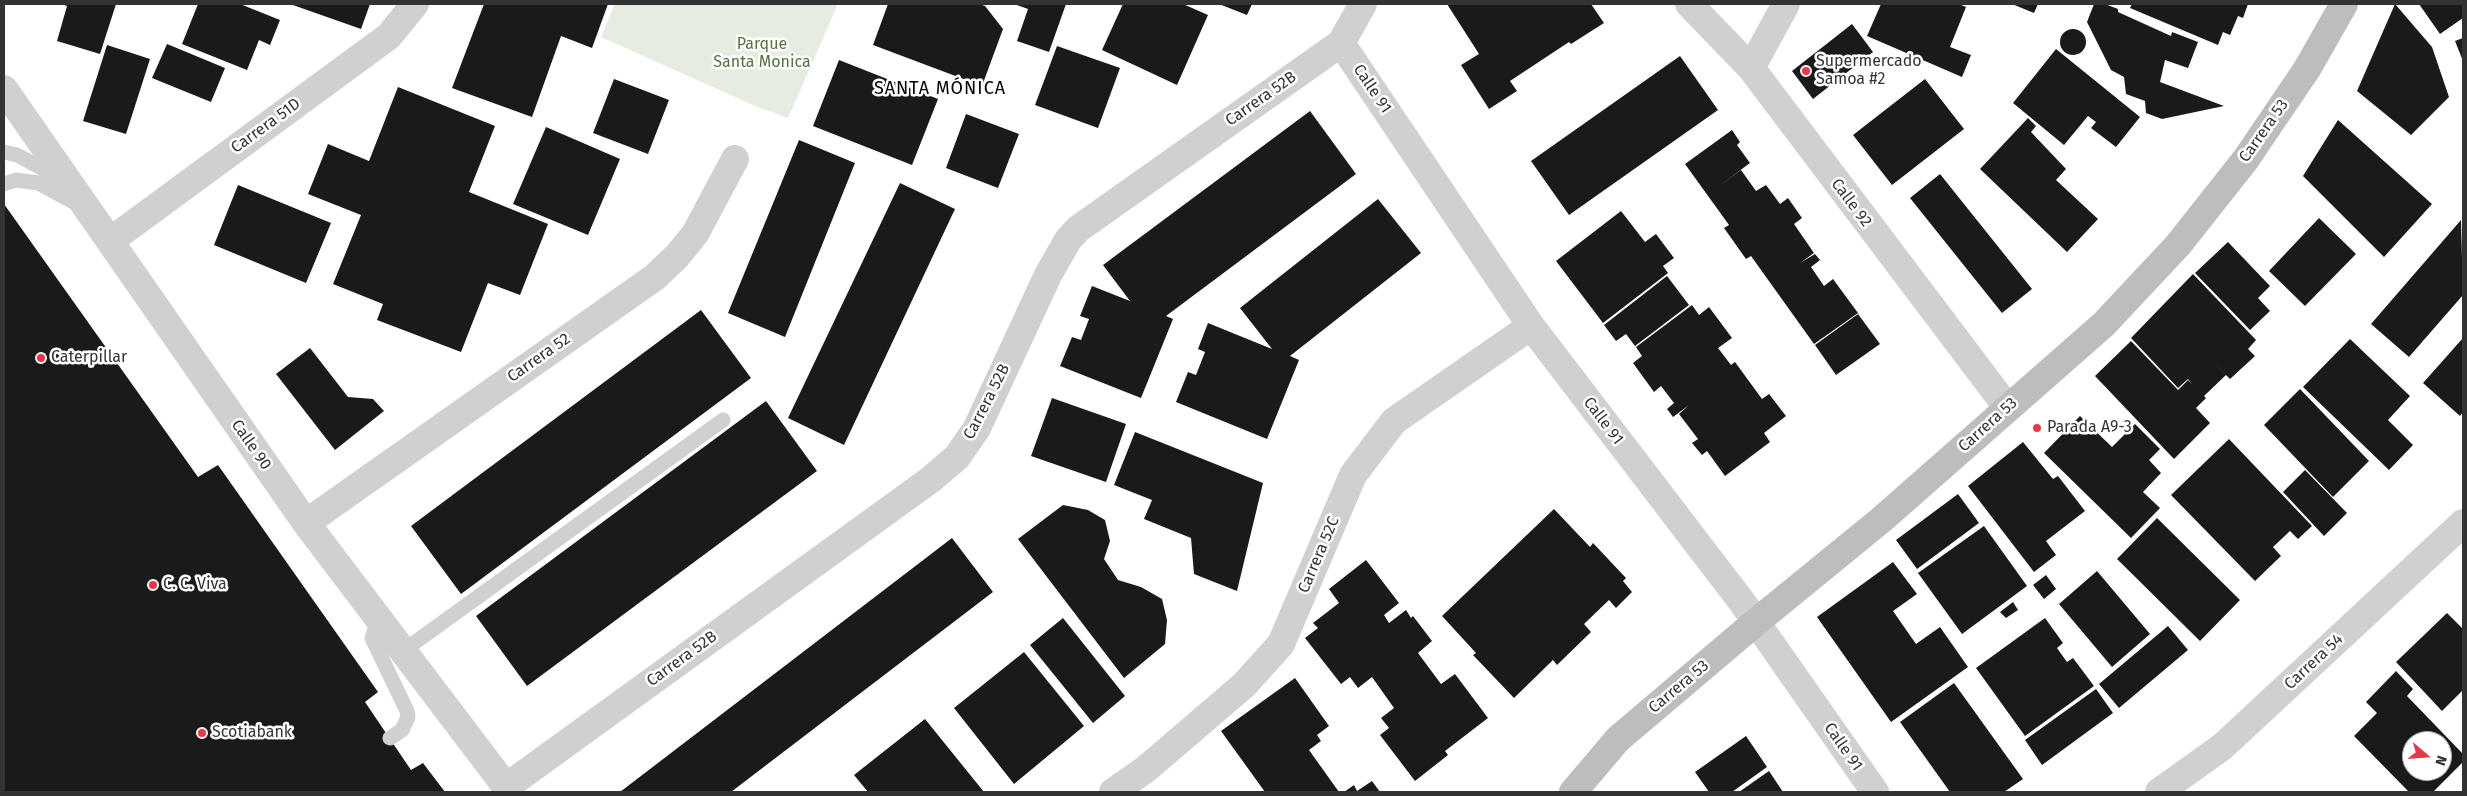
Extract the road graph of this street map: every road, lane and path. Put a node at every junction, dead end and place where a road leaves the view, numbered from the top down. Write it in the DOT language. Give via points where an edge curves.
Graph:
graph roads {
  1 [pos="415,4"];
  2 [pos="1363,4"];
  3 [pos="1689,4"];
  4 [pos="1786,4"];
  5 [pos="2344,4"];
  6 [pos="1341,43"];
  7 [pos="1751,68"];
  8 [pos="4,88"];
  9 [pos="4,152"];
  10 [pos="735,159"];
  11 [pos="68,182"];
  12 [pos="4,184"];
  13 [pos="89,211"];
  14 [pos="110,241"];
  15 [pos="1531,326"];
  16 [pos="2007,407"];
  17 [pos="723,420"];
  18 [pos="306,523"];
  19 [pos="2463,523"];
  20 [pos="381,621"];
  21 [pos="1756,622"];
  22 [pos="403,651"];
  23 [pos="390,738"];
  24 [pos="508,790"];
  25 [pos="1113,792"];
  26 [pos="1573,792"];
  27 [pos="1874,792"];
  28 [pos="2159,792"];
  1 -- 14 [label="street, Carrera 51D" via="389,36"];
  2 -- 6 [label="street, Carrera 52B"];
  3 -- 7 [label="street, Calle 92"];
  4 -- 7 [label="street"];
  5 -- 16 [label="main road, Carrera 53" via="2307,70 2251,151 2178,245 2104,324"];
  6 -- 15 [label="street, Calle 91"];
  6 -- 24 [label="street, Carrera 52B" via="1078,229 1048,275 977,428 957,457"];
  7 -- 16 [label="street, Calle 92"];
  8 -- 11 [label="street, Calle 90"];
  9 -- 11 [label="lane" via="17,155"];
  10 -- 18 [label="street, Carrera 52" via="695,234 655,277"];
  11 -- 13 [label="street, Calle 90"];
  12 -- 13 [label="lane" via="16,180 38,183"];
  13 -- 14 [label="street, Calle 90"];
  14 -- 18 [label="street, Calle 90"];
  15 -- 21 [label="street, Calle 91"];
  15 -- 25 [label="street, Carrera 52C" via="1394,421 1353,475 1281,644 1244,685 1146,769"];
  16 -- 21 [label="main road, Carrera 53" via="1882,520"];
  17 -- 22 [label="lane"];
  18 -- 20 [label="street, Calle 90"];
  19 -- 28 [label="street, Carrera 54" via="2222,747"];
  20 -- 22 [label="street, Calle 90"];
  20 -- 23 [label="lane" via="372,638 408,717 402,730"];
  21 -- 26 [label="main road, Carrera 53" via="1618,739"];
  21 -- 27 [label="street, Calle 91"];
  22 -- 24 [label="street, Calle 90"];
}
